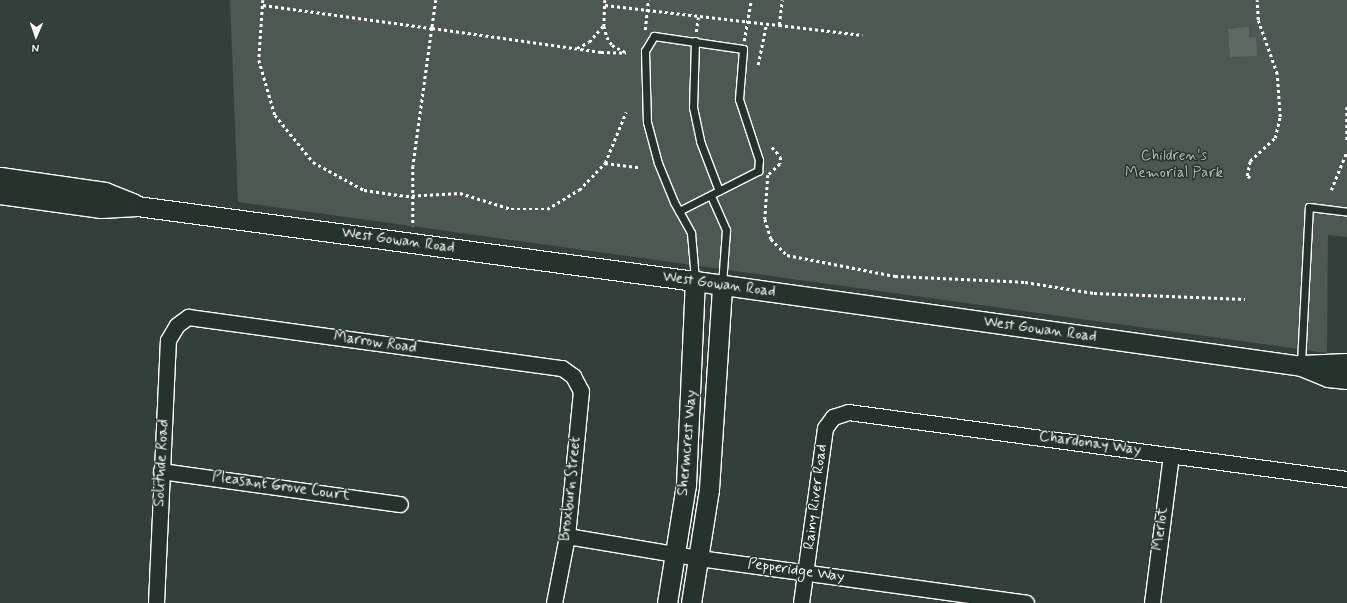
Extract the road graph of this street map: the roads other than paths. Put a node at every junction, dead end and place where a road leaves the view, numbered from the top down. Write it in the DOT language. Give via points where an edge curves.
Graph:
graph roads {
  1 [pos="695,41"];
  2 [pos="0,177"];
  3 [pos="719,191"];
  4 [pos="0,194"];
  5 [pos="711,196"];
  6 [pos="137,206"];
  7 [pos="679,212"];
  8 [pos="1347,212"];
  9 [pos="695,281"];
  10 [pos="722,286"];
  11 [pos="177,325"];
  12 [pos="1347,363"];
  13 [pos="1301,366"];
  14 [pos="573,376"];
  15 [pos="1347,379"];
  16 [pos="833,417"];
  17 [pos="1171,454"];
  18 [pos="161,471"];
  19 [pos="1347,479"];
  20 [pos="400,504"];
  21 [pos="567,536"];
  22 [pos="676,554"];
  23 [pos="699,558"];
  24 [pos="806,573"];
  25 [pos="973,599"];
  26 [pos="156,603"];
  27 [pos="554,603"];
  28 [pos="667,603"];
  29 [pos="691,603"];
  30 [pos="801,603"];
  31 [pos="1026,603"];
  32 [pos="1152,603"];
  1 -- 3 [label="lane" via="693,107 700,141"];
  1 -- 3 [label="lane" via="743,48 739,100 759,160 758,171"];
  1 -- 7 [label="lane" via="654,36 645,51 647,122 658,163"];
  2 -- 6 [label="street, West Gowan Road" via="105,192"];
  3 -- 5 [label="lane"];
  4 -- 6 [label="street, West Gowan Road" via="101,208"];
  5 -- 7 [label="lane"];
  5 -- 10 [label="lane" via="726,230"];
  6 -- 9 [label="street, West Gowan Road"];
  7 -- 9 [label="lane" via="695,248"];
  8 -- 13 [label="lane" via="1309,207"];
  9 -- 10 [label="street, West Gowan Road"];
  9 -- 22 [label="street, Shermcrest Way" via="692,407"];
  10 -- 13 [label="street, West Gowan Road"];
  10 -- 23 [label="street, Shermcrest Way" via="711,462"];
  11 -- 14 [label="street, Marrow Road" via="188,317 196,318 562,368"];
  11 -- 18 [label="street, Solitude Road" via="168,340"];
  12 -- 13 [label="street, West Gowan Road"];
  13 -- 15 [label="street, West Gowan Road"];
  14 -- 21 [label="street, Broxburn Street" via="581,391"];
  16 -- 17 [label="street, Chardonay Way" via="848,412"];
  16 -- 24 [label="street, Rainy River Road" via="825,428"];
  17 -- 19 [label="street, Chardonay Way"];
  17 -- 32 [label="street, Merlot"];
  18 -- 20 [label="street, Pleasant Grove Court"];
  18 -- 26 [label="street, Solitude Road"];
  21 -- 22 [label="street, Pepperidge Way"];
  21 -- 27 [label="street, Broxburn Street"];
  22 -- 23 [label="street, Pepperidge Way"];
  22 -- 28 [label="street, Shermcrest Way"];
  23 -- 24 [label="street, Pepperidge Way"];
  23 -- 29 [label="street, Shermcrest Way"];
  24 -- 25 [label="street, Pepperidge Way"];
  24 -- 30 [label="street, Rainy River Road"];
  25 -- 31 [label="street, Pepperidge Way"];
}
